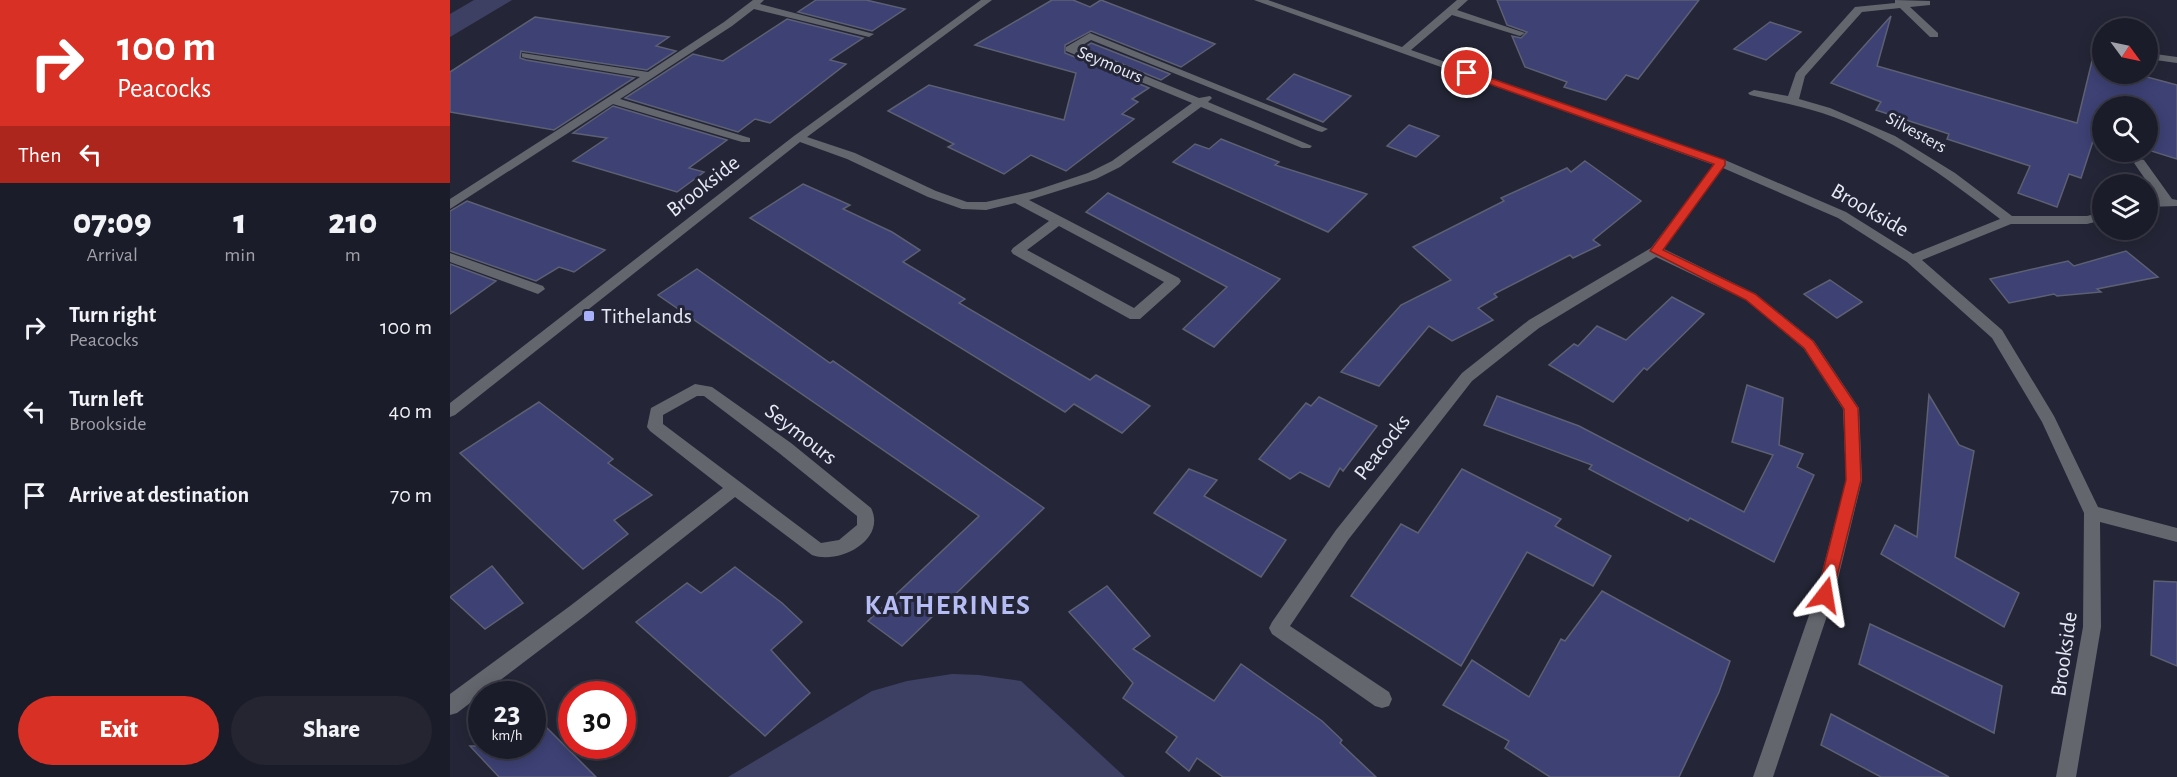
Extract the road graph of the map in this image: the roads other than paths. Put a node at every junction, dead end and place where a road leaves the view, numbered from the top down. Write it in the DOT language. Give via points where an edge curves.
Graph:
graph roads {
  1 [pos="987,0"];
  2 [pos="1259,0"];
  3 [pos="1463,0"];
  4 [pos="1900,2"];
  5 [pos="756,3"];
  6 [pos="1927,3"];
  7 [pos="1450,11"];
  8 [pos="1520,33"];
  9 [pos="869,34"];
  10 [pos="1934,35"];
  11 [pos="1403,51"];
  12 [pos="526,55"];
  13 [pos="2158,57"];
  14 [pos="2177,60"];
  15 [pos="649,75"];
  16 [pos="1219,88"];
  17 [pos="1754,93"];
  18 [pos="1793,99"];
  19 [pos="611,100"];
  20 [pos="1199,102"];
  21 [pos="1322,129"];
  22 [pos="798,138"];
  23 [pos="746,140"];
  24 [pos="1306,146"];
  25 [pos="1721,163"];
  26 [pos="2140,163"];
  27 [pos="1017,199"];
  28 [pos="2172,203"];
  29 [pos="450,205"];
  30 [pos="2092,219"];
  31 [pos="2009,220"];
  32 [pos="1058,221"];
  33 [pos="1656,251"];
  34 [pos="450,257"];
  35 [pos="1912,259"];
  36 [pos="538,289"];
  37 [pos="450,411"];
  38 [pos="736,487"];
  39 [pos="2092,513"];
  40 [pos="2177,535"];
  41 [pos="1382,699"];
  42 [pos="450,706"];
  43 [pos="1763,777"];
  44 [pos="2066,777"];
  1 -- 22 [label="street, Brookside"];
  2 -- 11 [label="street, Brookside"];
  3 -- 7 [label="street"];
  4 -- 6 [label="street"];
  4 -- 10 [label="street"];
  4 -- 18 [label="street" via="1859,9 1800,75"];
  5 -- 9 [label="street"];
  5 -- 15 [label="street"];
  7 -- 8 [label="street"];
  7 -- 11 [label="street"];
  11 -- 25 [label="street, Brookside"];
  12 -- 15 [label="street"];
  13 -- 14 [label="street"];
  15 -- 19 [label="street"];
  16 -- 20 [label="street"];
  16 -- 20 [label="street, Seymours" via="1090,36 1070,49"];
  16 -- 21 [label="street, Seymours"];
  17 -- 18 [label="street, Silvesters"];
  18 -- 31 [label="street, Silvesters" via="1853,120 1904,144"];
  19 -- 23 [label="street"];
  19 -- 29 [label="street"];
  20 -- 24 [label="street, Seymours"];
  20 -- 27 [label="street" via="1116,164 1079,181"];
  22 -- 27 [label="street" via="851,156 966,206"];
  22 -- 37 [label="street, Brookside"];
  25 -- 33 [label="street, Peacocks"];
  25 -- 35 [label="street, Brookside" via="1842,215"];
  26 -- 28 [label="street"];
  27 -- 32 [label="street"];
  30 -- 31 [label="street"];
  31 -- 35 [label="street"];
  32 -- 32 [label="street" via="1079,232 1174,281 1135,315 1018,251"];
  33 -- 41 [label="street, Peacocks" via="1534,324 1467,377 1342,535 1278,628"];
  33 -- 43 [label="street" via="1751,297 1809,345 1851,408 1854,480 1825,595"];
  34 -- 36 [label="street"];
  35 -- 39 [label="street, Brookside" via="1997,334 2049,420"];
  38 -- 38 [label="street, Seymours" via="818,550 832,552 852,542 866,528 866,513 708,391 694,390 656,412 655,427"];
  38 -- 42 [label="street"];
  39 -- 40 [label="street"];
  39 -- 44 [label="street, Brookside" via="2092,627"];
}
